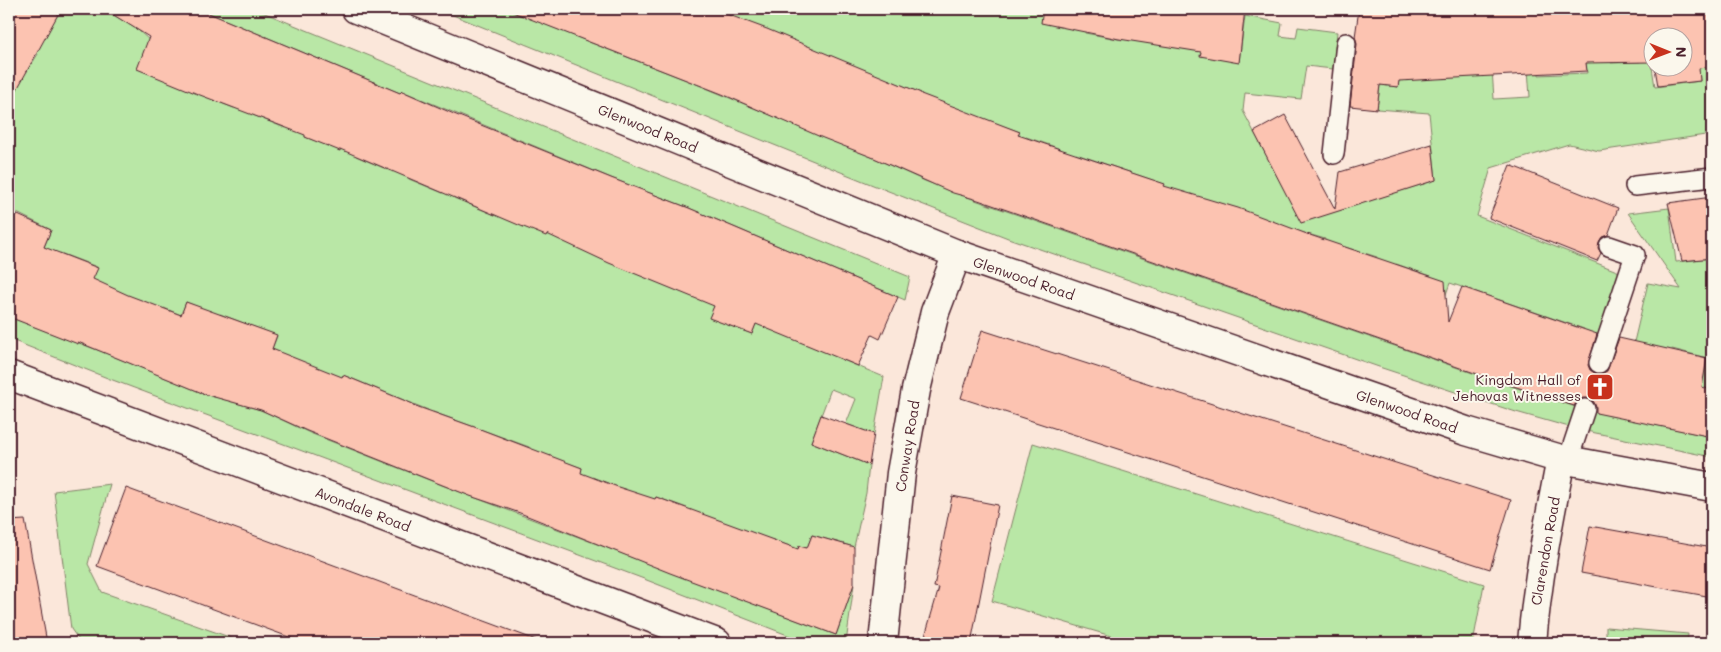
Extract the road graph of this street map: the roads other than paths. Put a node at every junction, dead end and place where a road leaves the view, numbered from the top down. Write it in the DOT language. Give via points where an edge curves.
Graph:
graph roads {
  1 [pos="356,9"];
  2 [pos="1346,42"];
  3 [pos="1334,154"];
  4 [pos="1712,177"];
  5 [pos="1635,186"];
  6 [pos="1609,246"];
  7 [pos="957,254"];
  8 [pos="1599,363"];
  9 [pos="9,375"];
  10 [pos="1585,409"];
  11 [pos="1565,460"];
  12 [pos="1712,487"];
  13 [pos="718,643"];
  14 [pos="883,643"];
  15 [pos="1532,643"];
  1 -- 7 [label="street, Glenwood Road"];
  2 -- 3 [label="lane"];
  4 -- 5 [label="lane"];
  6 -- 8 [label="lane" via="1635,255"];
  7 -- 11 [label="street, Glenwood Road" via="1466,432"];
  7 -- 14 [label="street, Conway Road" via="935,312 916,390 901,473"];
  9 -- 13 [label="street, Avondale Road"];
  10 -- 11 [label="lane"];
  11 -- 12 [label="street, Glenwood Road"];
  11 -- 15 [label="street, Clarendon Road" via="1544,542"];
}
